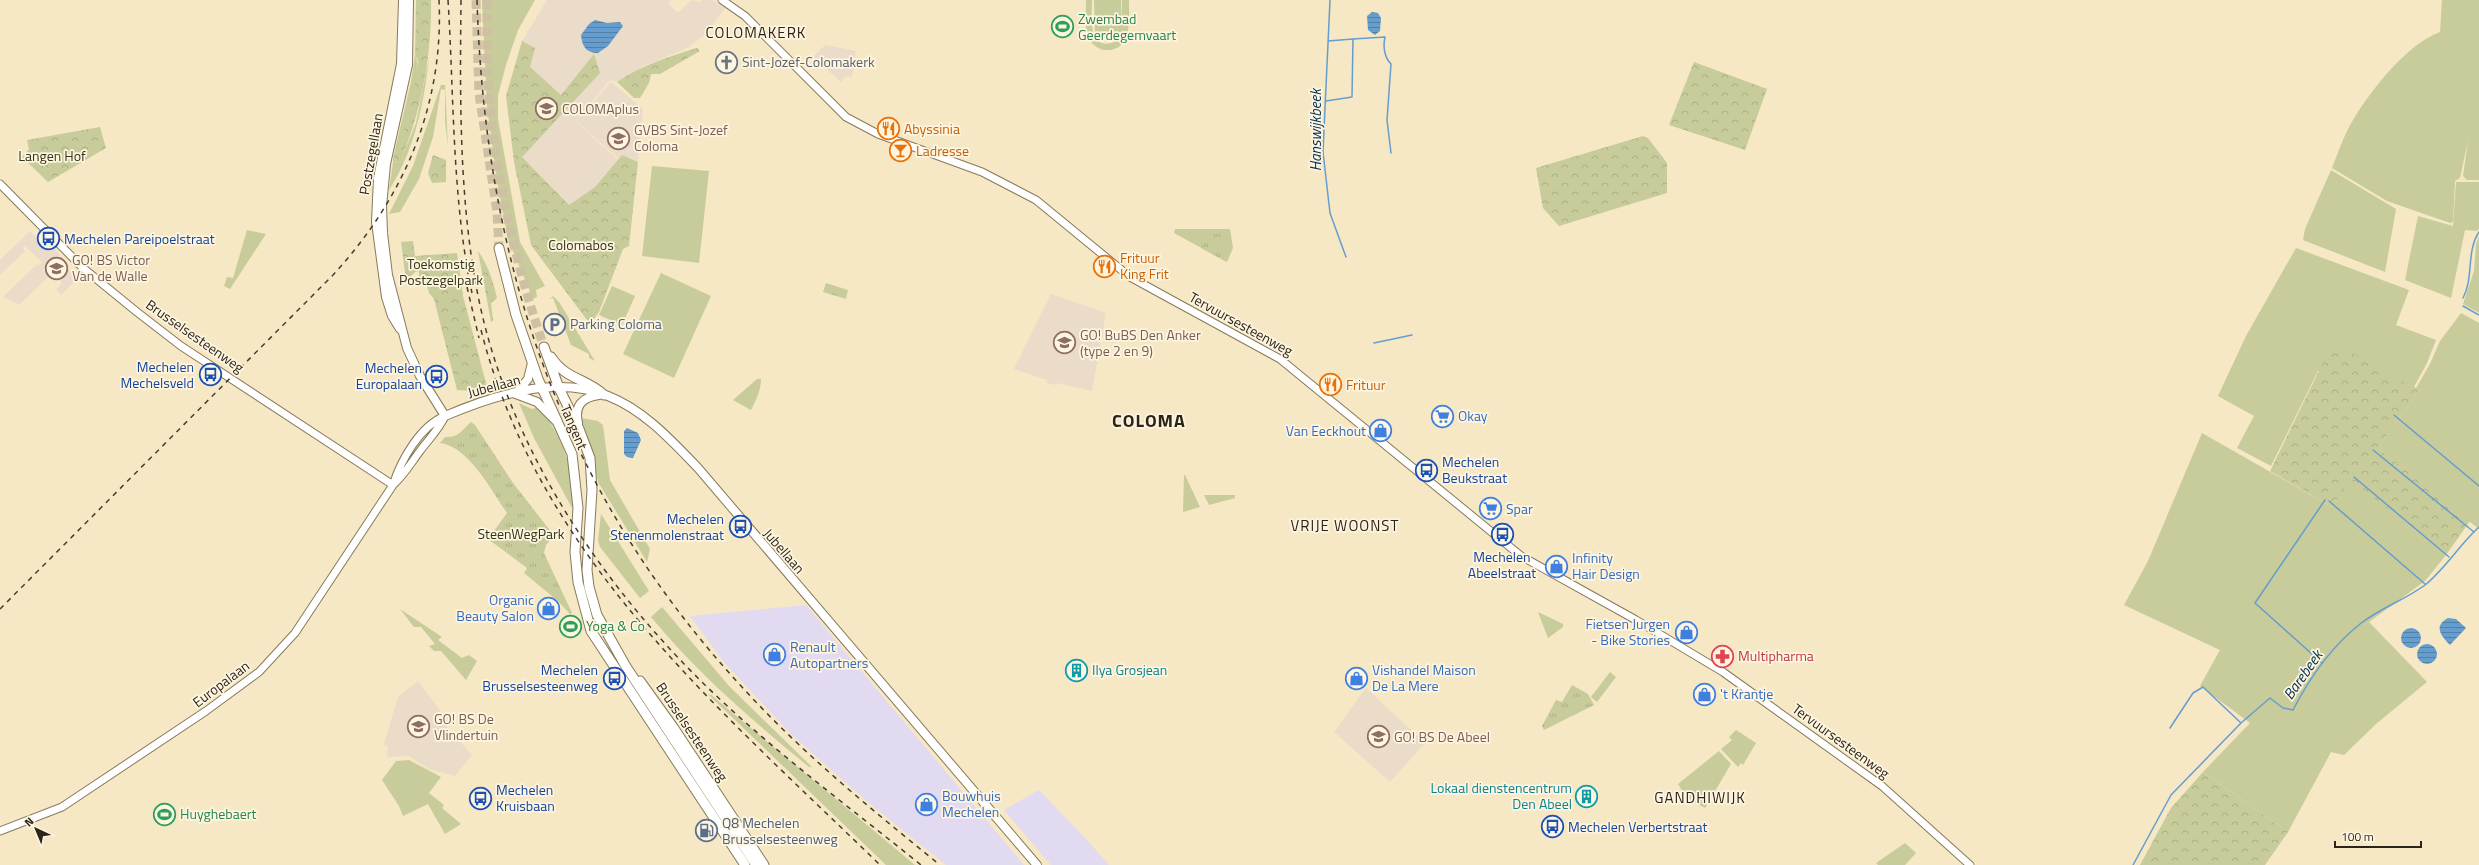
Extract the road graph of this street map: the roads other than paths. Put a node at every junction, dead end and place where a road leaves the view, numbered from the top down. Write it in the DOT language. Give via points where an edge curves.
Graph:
graph roads {
  1 [pos="403,0"];
  2 [pos="409,0"];
  3 [pos="722,0"];
  4 [pos="0,184"];
  5 [pos="499,248"];
  6 [pos="402,334"];
  7 [pos="532,363"];
  8 [pos="542,388"];
  9 [pos="559,388"];
  10 [pos="515,393"];
  11 [pos="605,395"];
  12 [pos="446,416"];
  13 [pos="556,421"];
  14 [pos="580,428"];
  15 [pos="393,485"];
  16 [pos="597,615"];
  17 [pos="588,622"];
  18 [pos="617,652"];
  19 [pos="0,831"];
  20 [pos="744,865"];
  21 [pos="756,865"];
  22 [pos="764,865"];
  23 [pos="1036,865"];
  24 [pos="1970,865"];
  1 -- 6 [label="main road, Postzegellaan" via="401,64 378,178 376,222 386,297 392,316"];
  2 -- 6 [label="main road, Postzegellaan" via="408,65 386,164 382,206 384,250"];
  3 -- 24 [label="street, Tervuursesteenweg" via="745,16 846,117 878,134 982,172 1036,200 1123,273 1280,359 1521,556 1723,672 1882,786"];
  4 -- 15 [label="street, Brusselsesteenweg" via="83,268 137,312 188,350"];
  5 -- 7 [label="main road, Tangent"];
  6 -- 12 [label="main road, Postzegellaan" via="414,364"];
  7 -- 8 [label="main road, Tangent"];
  7 -- 10 [label="main road" via="528,379"];
  8 -- 9 [label="main road, Jubellaan"];
  8 -- 10 [label="main road, Jubellaan"];
  8 -- 13 [label="main road, Tangent"];
  9 -- 11 [label="main road, Jubellaan"];
  9 -- 11 [label="main road, Tangent" via="544,347 563,371 576,380 592,385"];
  9 -- 14 [label="main road, Tangent"];
  10 -- 12 [label="main road, Jubellaan" via="476,403"];
  10 -- 13 [label="main road" via="537,402"];
  11 -- 14 [label="main road" via="591,396 581,402 576,412"];
  11 -- 23 [label="main road, Jubellaan" via="659,429 698,468"];
  12 -- 15 [label="street, Europalaan" via="440,428"];
  13 -- 17 [label="main road, Tangent" via="571,450 574,468 578,508 576,567"];
  14 -- 16 [label="main road, Tangent" via="592,472 588,570 589,586"];
  15 -- 19 [label="street, Europalaan" via="295,633 259,672 206,711 62,807"];
  16 -- 18 [label="main road, Brusselsesteenweg"];
  17 -- 20 [label="main road, Brusselsesteenweg" via="597,641"];
  18 -- 21 [label="main road"];
  18 -- 22 [label="main road, Brusselsesteenweg" via="673,727"];
}
